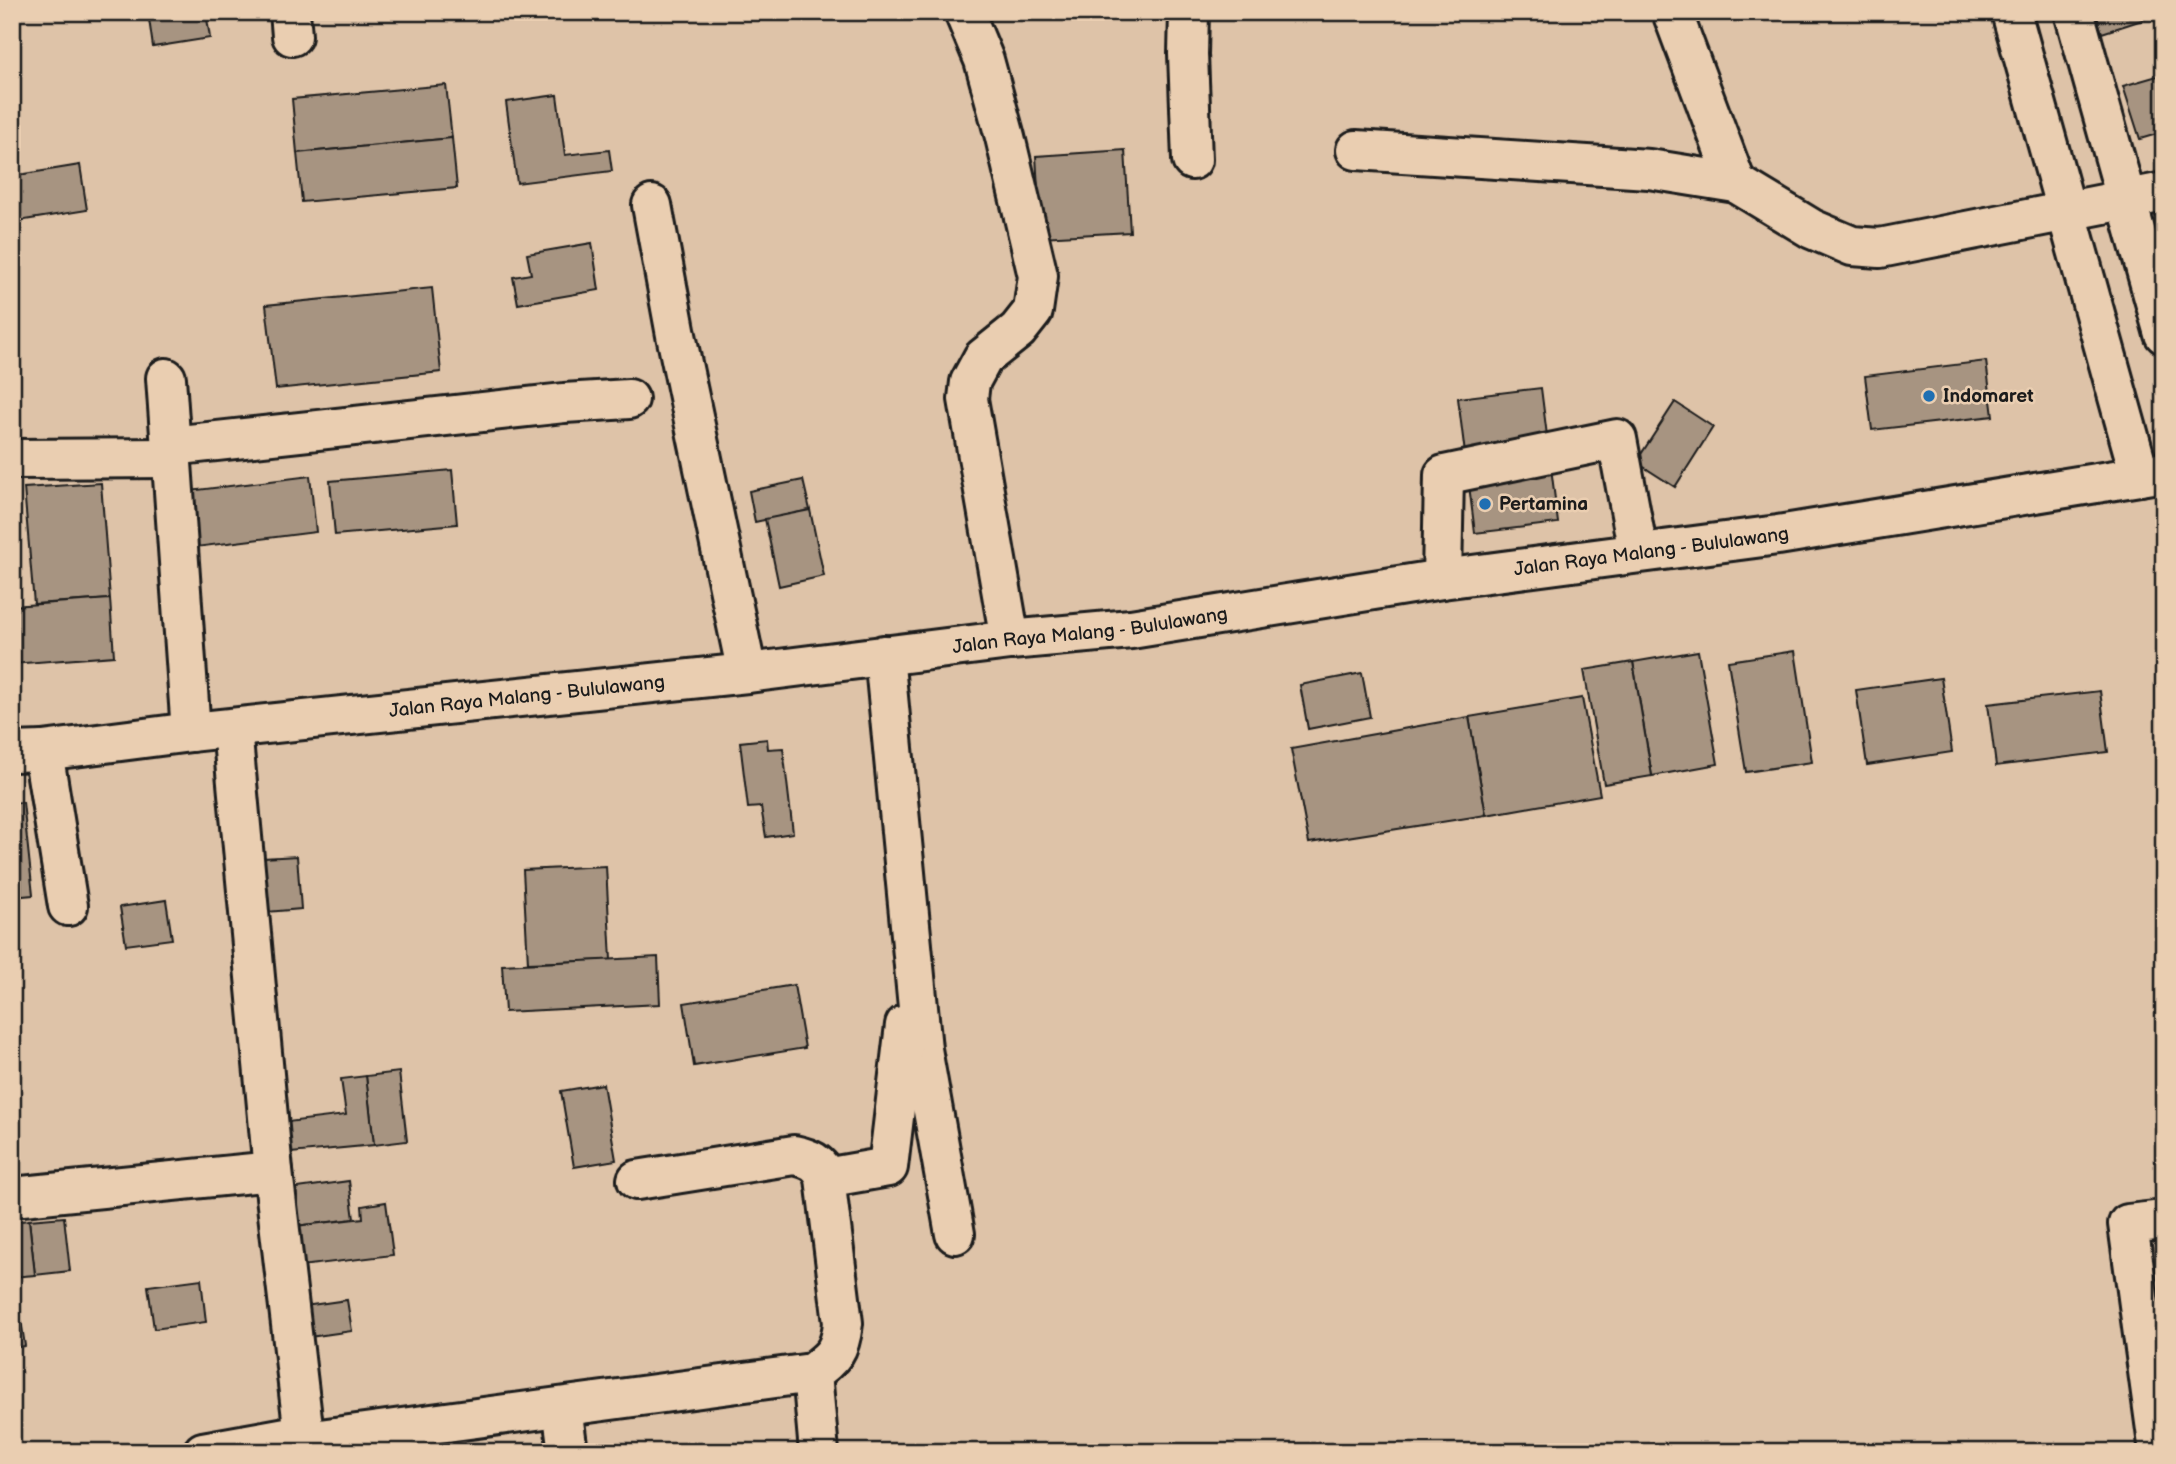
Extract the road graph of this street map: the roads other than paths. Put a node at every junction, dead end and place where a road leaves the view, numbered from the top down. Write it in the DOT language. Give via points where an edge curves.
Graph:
graph roads {
  1 [pos="964,12"];
  2 [pos="1189,12"];
  3 [pos="1672,12"];
  4 [pos="2011,12"];
  5 [pos="2074,12"];
  6 [pos="1356,150"];
  7 [pos="1192,160"];
  8 [pos="1736,183"];
  9 [pos="2146,196"];
  10 [pos="652,205"];
  11 [pos="2067,212"];
  12 [pos="2164,334"];
  13 [pos="166,378"];
  14 [pos="629,399"];
  15 [pos="172,452"];
  16 [pos="12,459"];
  17 [pos="2136,477"];
  18 [pos="1638,552"];
  19 [pos="1442,579"];
  20 [pos="1010,640"];
  21 [pos="884,655"];
  22 [pos="747,673"];
  23 [pos="232,729"];
  24 [pos="191,732"];
  25 [pos="28,752"];
  26 [pos="68,906"];
  27 [pos="913,957"];
  28 [pos="273,1171"];
  29 [pos="825,1178"];
  30 [pos="637,1180"];
  31 [pos="12,1197"];
  32 [pos="2164,1220"];
  33 [pos="955,1234"];
  34 [pos="812,1373"];
  35 [pos="562,1407"];
  36 [pos="305,1442"];
  37 [pos="203,1452"];
  38 [pos="569,1452"];
  39 [pos="819,1452"];
  40 [pos="2160,1452"];
  1 -- 20 [label="street" via="984,60 1038,276 1034,311 983,358 970,382 968,399"];
  2 -- 7 [label="street"];
  3 -- 8 [label="street"];
  4 -- 11 [label="street"];
  5 -- 9 [label="street"];
  6 -- 8 [label="street" via="1649,169"];
  8 -- 11 [label="street" via="1812,229 1852,246 1880,248"];
  9 -- 11 [label="street"];
  9 -- 12 [label="street"];
  10 -- 22 [label="street"];
  11 -- 17 [label="street"];
  13 -- 15 [label="street"];
  14 -- 15 [label="street" via="564,403"];
  15 -- 16 [label="street"];
  15 -- 24 [label="street"];
  17 -- 18 [label="street, Jalan Raya Malang - Bululawang" via="1791,533"];
  18 -- 19 [label="street, Jalan Raya Malang - Bululawang"];
  18 -- 19 [label="street" via="1617,439 1444,475"];
  19 -- 20 [label="street, Jalan Raya Malang - Bululawang" via="1131,629"];
  20 -- 21 [label="street, Jalan Raya Malang - Bululawang"];
  21 -- 22 [label="street, Jalan Raya Malang - Bululawang"];
  21 -- 27 [label="street"];
  22 -- 23 [label="street, Jalan Raya Malang - Bululawang"];
  23 -- 24 [label="street, Jalan Raya Malang - Bululawang"];
  23 -- 28 [label="street"];
  24 -- 25 [label="street, Jalan Raya Malang - Bululawang"];
  25 -- 26 [label="street"];
  27 -- 29 [label="street" via="888,1167"];
  27 -- 33 [label="street" via="922,1049"];
  28 -- 31 [label="street"];
  28 -- 36 [label="street"];
  29 -- 30 [label="street" via="812,1160 794,1155"];
  29 -- 34 [label="street" via="843,1323 835,1355"];
  32 -- 40 [label="street" via="2128,1224"];
  34 -- 35 [label="street"];
  34 -- 39 [label="street"];
  35 -- 36 [label="street"];
  35 -- 38 [label="street"];
  36 -- 37 [label="street"];
}
